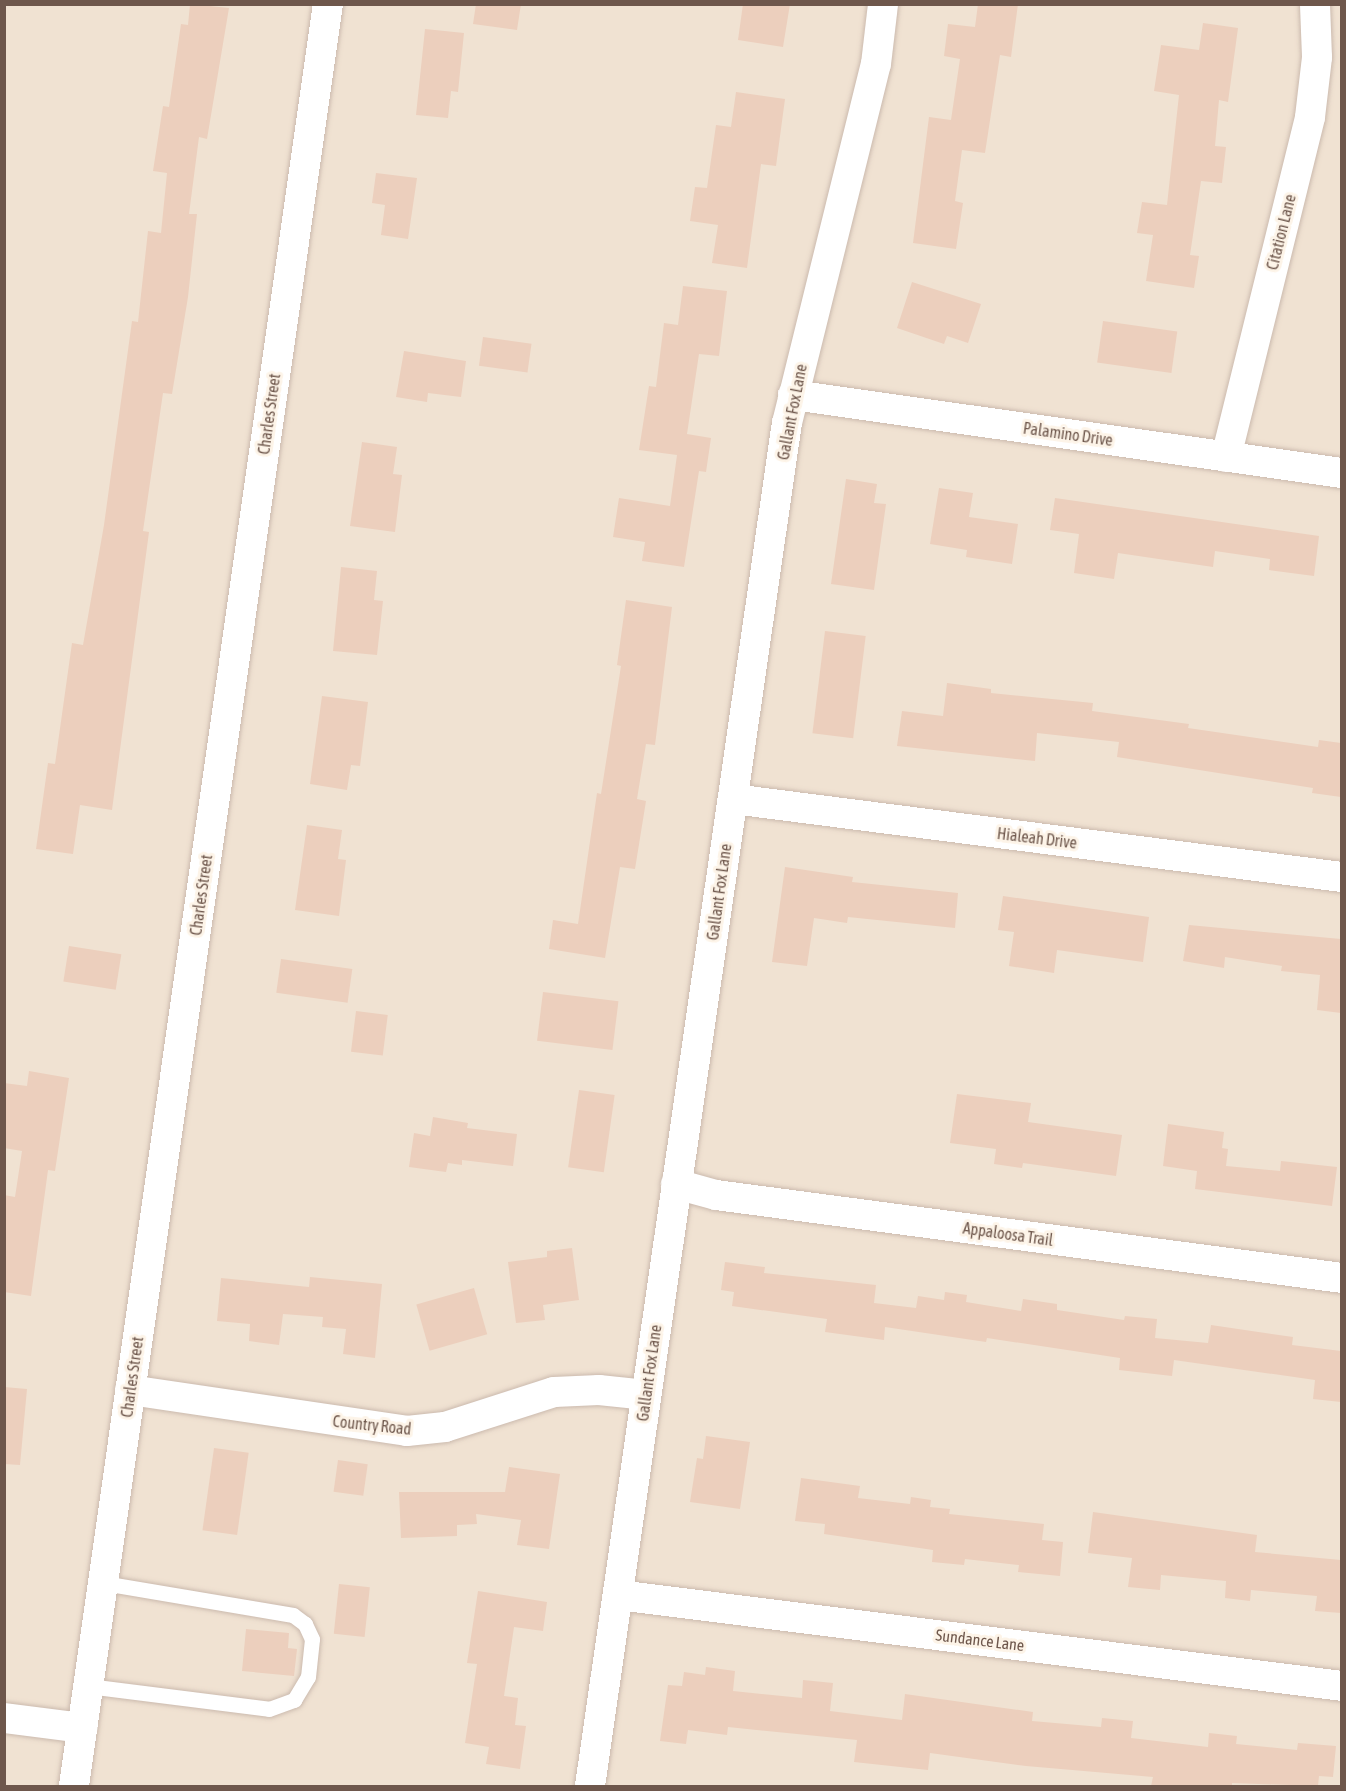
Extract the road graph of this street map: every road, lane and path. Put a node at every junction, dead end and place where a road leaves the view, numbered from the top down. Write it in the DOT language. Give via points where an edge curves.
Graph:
graph roads {
  1 [pos="327,4"];
  2 [pos="883,4"];
  3 [pos="1315,4"];
  4 [pos="794,395"];
  5 [pos="1226,457"];
  6 [pos="1341,473"];
  7 [pos="733,799"];
  8 [pos="1341,877"];
  9 [pos="676,1184"];
  10 [pos="1341,1278"];
  11 [pos="130,1390"];
  12 [pos="646,1395"];
  13 [pos="103,1583"];
  14 [pos="618,1595"];
  15 [pos="88,1686"];
  16 [pos="1341,1686"];
  17 [pos="4,1718"];
  18 [pos="82,1728"];
  19 [pos="74,1786"];
  20 [pos="590,1786"];
  1 -- 11 [label="street, Charles Street"];
  2 -- 4 [label="street, Gallant Fox Lane" via="876,64"];
  3 -- 5 [label="street, Citation Lane" via="1317,57 1310,117"];
  4 -- 5 [label="street, Palamino Drive"];
  4 -- 7 [label="street, Gallant Fox Lane"];
  5 -- 6 [label="street, Palamino Drive"];
  7 -- 8 [label="street, Hialeah Drive"];
  7 -- 9 [label="street, Gallant Fox Lane"];
  9 -- 10 [label="street, Appaloosa Trail" via="716,1195"];
  9 -- 12 [label="street, Gallant Fox Lane"];
  11 -- 12 [label="street, Country Road" via="407,1431 445,1427 554,1392 599,1390"];
  11 -- 13 [label="street, Charles Street"];
  12 -- 14 [label="street, Gallant Fox Lane"];
  13 -- 15 [label="street, Charles Street"];
  13 -- 15 [label="lane" via="293,1614 305,1624 312,1639 308,1677 294,1700 269,1709"];
  14 -- 16 [label="street, Sundance Lane"];
  14 -- 20 [label="street, Gallant Fox Lane"];
  15 -- 18 [label="street, Charles Street"];
  17 -- 18 [label="street"];
  18 -- 19 [label="street, Charles Street"];
}
